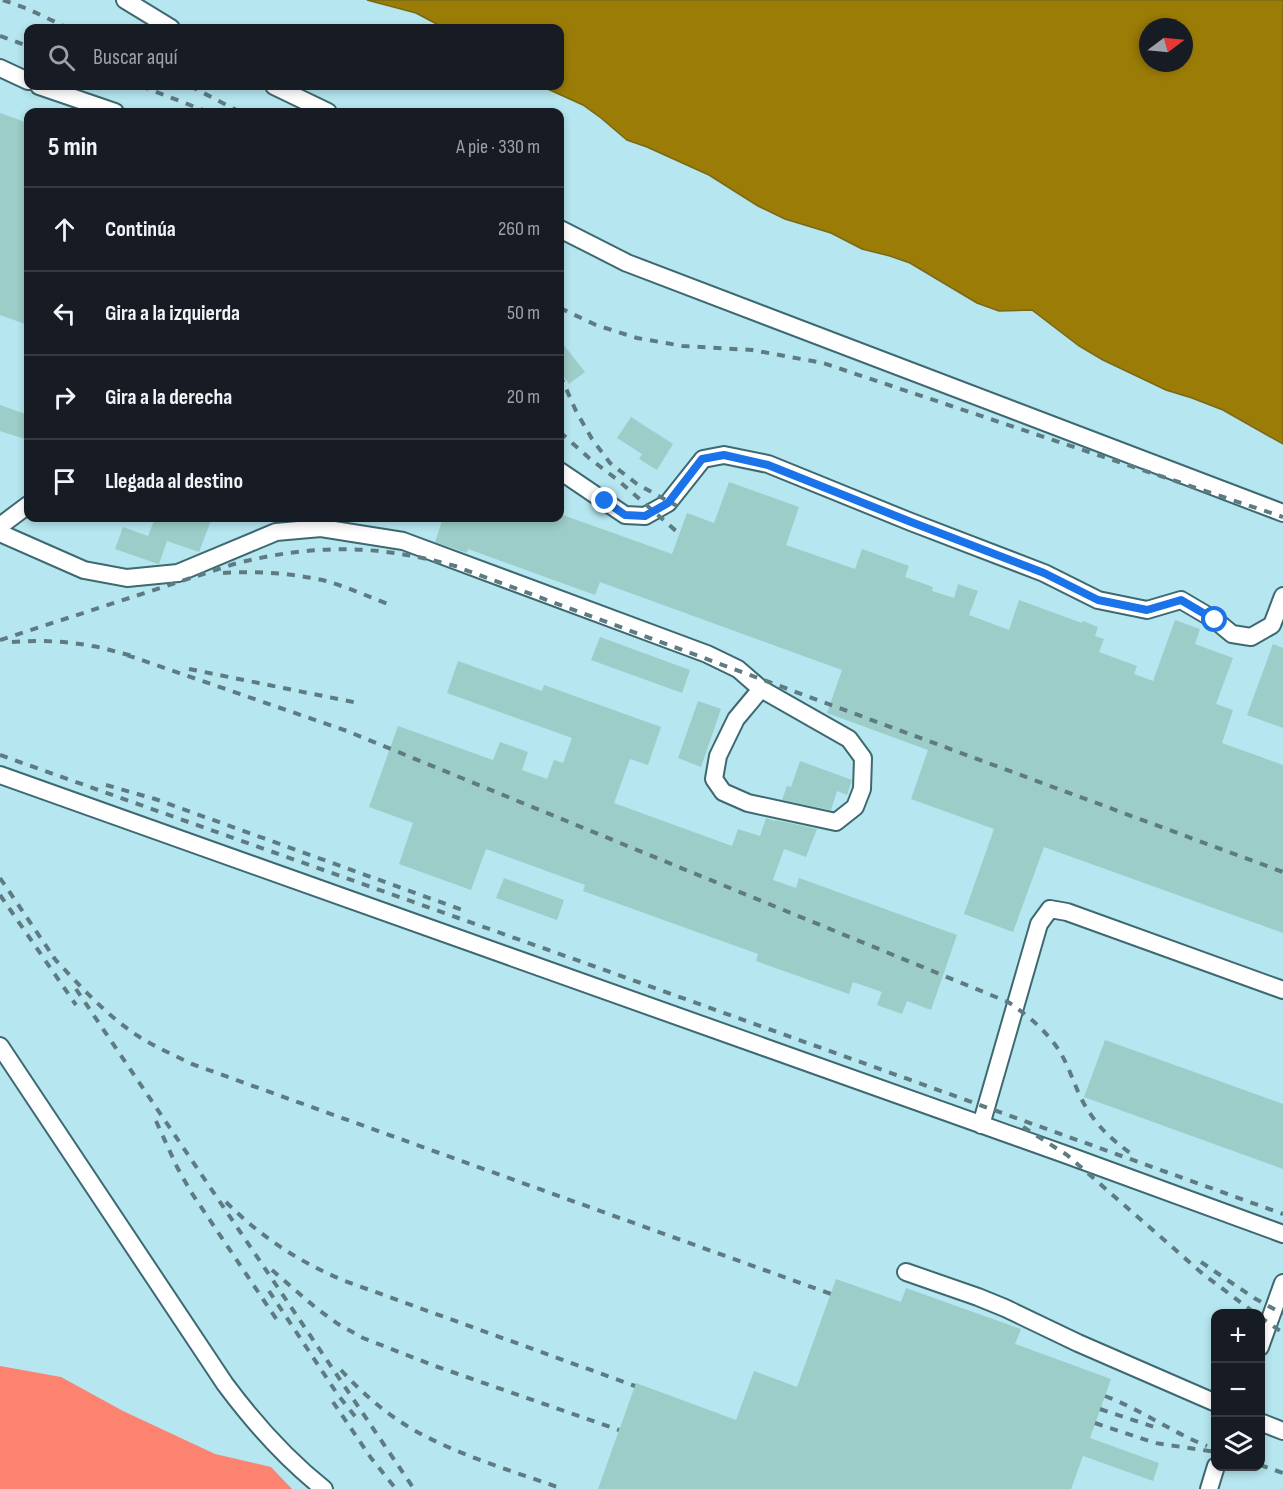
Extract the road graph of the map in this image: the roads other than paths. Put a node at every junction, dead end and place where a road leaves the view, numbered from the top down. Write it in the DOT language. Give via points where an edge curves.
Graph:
graph roads {
  1 [pos="125,0"];
  2 [pos="164,24"];
  3 [pos="0,68"];
  4 [pos="24,79"];
  5 [pos="51,90"];
  6 [pos="282,90"];
  7 [pos="103,108"];
  8 [pos="320,108"];
  9 [pos="564,231"];
  10 [pos="564,474"];
  11 [pos="24,508"];
  12 [pos="1283,513"];
  13 [pos="0,526"];
  14 [pos="0,533"];
  15 [pos="1283,596"];
  16 [pos="761,689"];
  17 [pos="0,775"];
  18 [pos="1283,990"];
  19 [pos="0,1047"];
  20 [pos="981,1125"];
  21 [pos="1283,1233"];
  22 [pos="906,1272"];
  23 [pos="1283,1283"];
  24 [pos="1265,1333"];
  25 [pos="1211,1400"];
  26 [pos="1265,1424"];
  27 [pos="1283,1431"];
  28 [pos="1215,1471"];
  29 [pos="324,1489"];
  30 [pos="1209,1489"];
  1 -- 2 [label="lane"];
  3 -- 4 [label="lane"];
  5 -- 7 [label="lane"];
  6 -- 8 [label="lane"];
  9 -- 12 [label="lane" via="627,263"];
  10 -- 15 [label="lane" via="625,515 645,516 668,503 702,459 724,455 768,465 1044,573 1098,600 1147,610 1181,600 1232,634 1251,637 1272,625"];
  11 -- 13 [label="lane"];
  14 -- 16 [label="lane" via="84,570 127,578 178,573 276,532 321,528 403,541 707,654 738,669"];
  16 -- 16 [label="lane" via="736,719 718,756 714,779 723,792 748,802 836,822 855,807 862,789 863,758 849,739"];
  17 -- 20 [label="lane"];
  18 -- 20 [label="lane" via="1050,909 1039,924"];
  19 -- 29 [label="lane" via="241,1407"];
  20 -- 21 [label="lane"];
  22 -- 25 [label="lane" via="1005,1308"];
  23 -- 24 [label="lane"];
  26 -- 27 [label="lane"];
  28 -- 30 [label="lane"];
}
